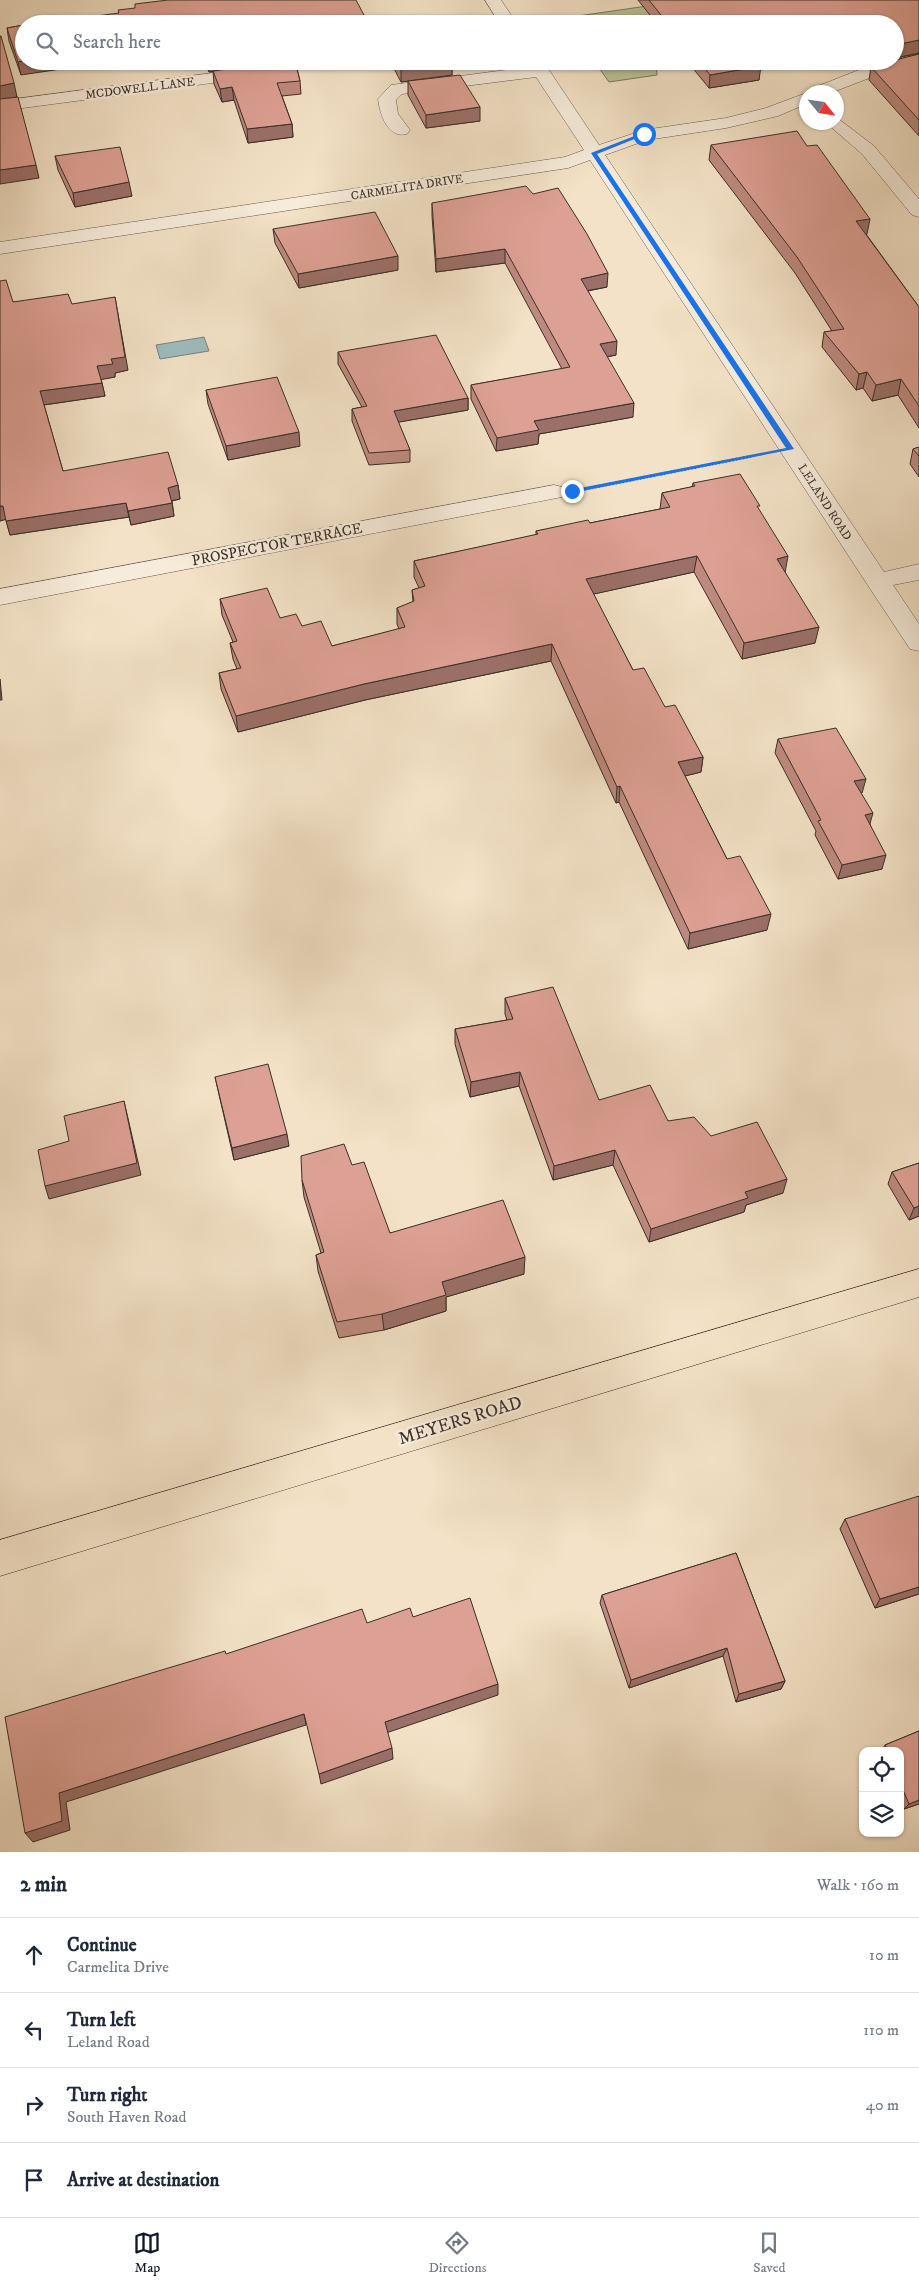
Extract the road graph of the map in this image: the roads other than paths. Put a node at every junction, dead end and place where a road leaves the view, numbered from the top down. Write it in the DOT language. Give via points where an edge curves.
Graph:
graph roads {
  1 [pos="493,0"];
  2 [pos="503,15"];
  3 [pos="919,59"];
  4 [pos="904,62"];
  5 [pos="513,70"];
  6 [pos="540,70"];
  7 [pos="875,70"];
  8 [pos="270,71"];
  9 [pos="837,85"];
  10 [pos="799,103"];
  11 [pos="0,106"];
  12 [pos="401,130"];
  13 [pos="844,130"];
  14 [pos="594,153"];
  15 [pos="919,211"];
  16 [pos="0,248"];
  17 [pos="554,492"];
  18 [pos="919,572"];
  19 [pos="877,581"];
  20 [pos="0,597"];
  21 [pos="919,643"];
  22 [pos="919,1283"];
  23 [pos="0,1558"];
  1 -- 2 [label="street"];
  3 -- 4 [label="street"];
  5 -- 12 [label="street" via="397,89 387,99 389,115"];
  6 -- 14 [label="street, LELAND ROAD"];
  7 -- 9 [label="street"];
  8 -- 11 [label="street, MCDOWELL LANE"];
  10 -- 14 [label="street, CARMELITA DRIVE" via="726,123 644,134"];
  13 -- 15 [label="street" via="868,150"];
  14 -- 16 [label="street, CARMELITA DRIVE" via="568,162"];
  14 -- 19 [label="street, LELAND ROAD"];
  17 -- 20 [label="street, PROSPECTOR TERRACE"];
  18 -- 19 [label="street"];
  19 -- 21 [label="street, LELAND ROAD"];
  22 -- 23 [label="main road, MEYERS ROAD"];
}
